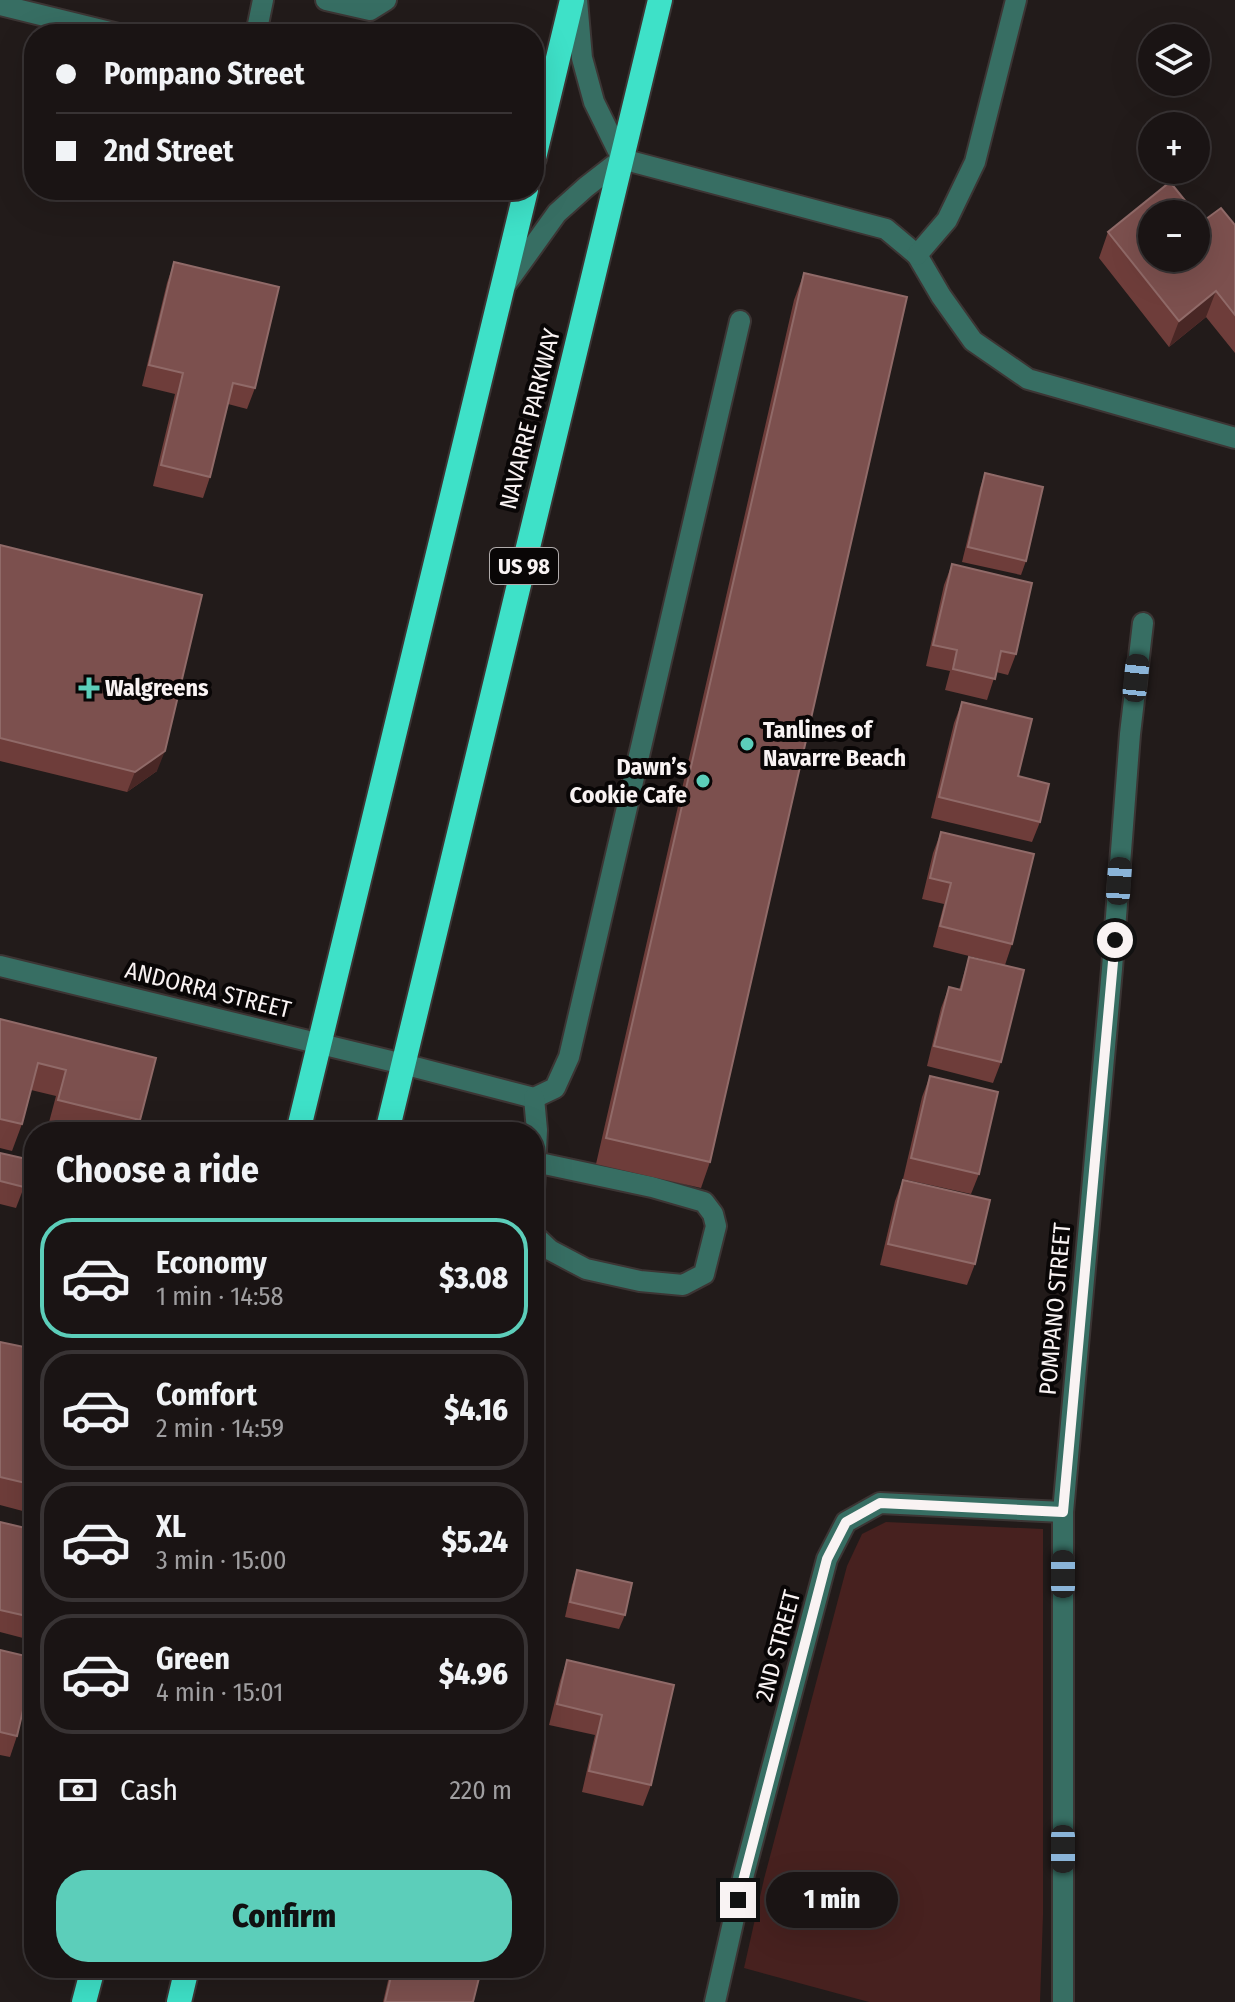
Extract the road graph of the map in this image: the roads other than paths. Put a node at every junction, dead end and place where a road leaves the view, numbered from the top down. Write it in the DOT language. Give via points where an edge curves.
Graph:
graph roads {
  1 [pos="263,0"];
  2 [pos="326,0"];
  3 [pos="574,0"];
  4 [pos="660,0"];
  5 [pos="1016,0"];
  6 [pos="371,3"];
  7 [pos="0,5"];
  8 [pos="30,6"];
  9 [pos="87,24"];
  10 [pos="258,24"];
  11 [pos="544,114"];
  12 [pos="622,159"];
  13 [pos="524,200"];
  14 [pos="917,255"];
  15 [pos="502,290"];
  16 [pos="740,321"];
  17 [pos="1235,438"];
  18 [pos="1143,623"];
  19 [pos="0,966"];
  20 [pos="319,1044"];
  21 [pos="403,1064"];
  22 [pos="534,1098"];
  23 [pos="300,1122"];
  24 [pos="389,1122"];
  25 [pos="536,1122"];
  26 [pos="544,1164"];
  27 [pos="544,1244"];
  28 [pos="1063,1512"];
  29 [pos="90,1978"];
  30 [pos="185,1978"];
  31 [pos="84,2002"];
  32 [pos="179,2002"];
  33 [pos="715,2002"];
  34 [pos="1063,2002"];
  1 -- 10 [label="street"];
  2 -- 6 [label="street"];
  3 -- 11 [label="highway"];
  3 -- 12 [label="street" via="594,102"];
  4 -- 12 [label="highway, NAVARRE PARKWAY / US 98"];
  5 -- 14 [label="street" via="975,162 947,220"];
  7 -- 8 [label="street"];
  8 -- 9 [label="street"];
  12 -- 14 [label="street" via="886,229"];
  12 -- 15 [label="street" via="557,213"];
  12 -- 21 [label="highway, NAVARRE PARKWAY / US 98"];
  13 -- 15 [label="highway"];
  14 -- 17 [label="street" via="973,341 1028,379"];
  15 -- 20 [label="highway"];
  16 -- 22 [label="street" via="569,1057 555,1088"];
  18 -- 28 [label="street, POMPANO STREET"];
  19 -- 20 [label="street, ANDORRA STREET"];
  20 -- 21 [label="street, ANDORRA STREET"];
  20 -- 23 [label="highway"];
  21 -- 22 [label="street, ANDORRA STREET"];
  21 -- 24 [label="highway, NAVARRE PARKWAY / US 98"];
  22 -- 25 [label="street"];
  26 -- 27 [label="street" via="704,1202 716,1226 704,1274 683,1285 586,1269"];
  28 -- 33 [label="street, 2ND STREET" via="880,1503 846,1522 827,1559"];
  28 -- 34 [label="street, POMPANO STREET"];
  29 -- 31 [label="highway"];
  30 -- 32 [label="highway"];
}
